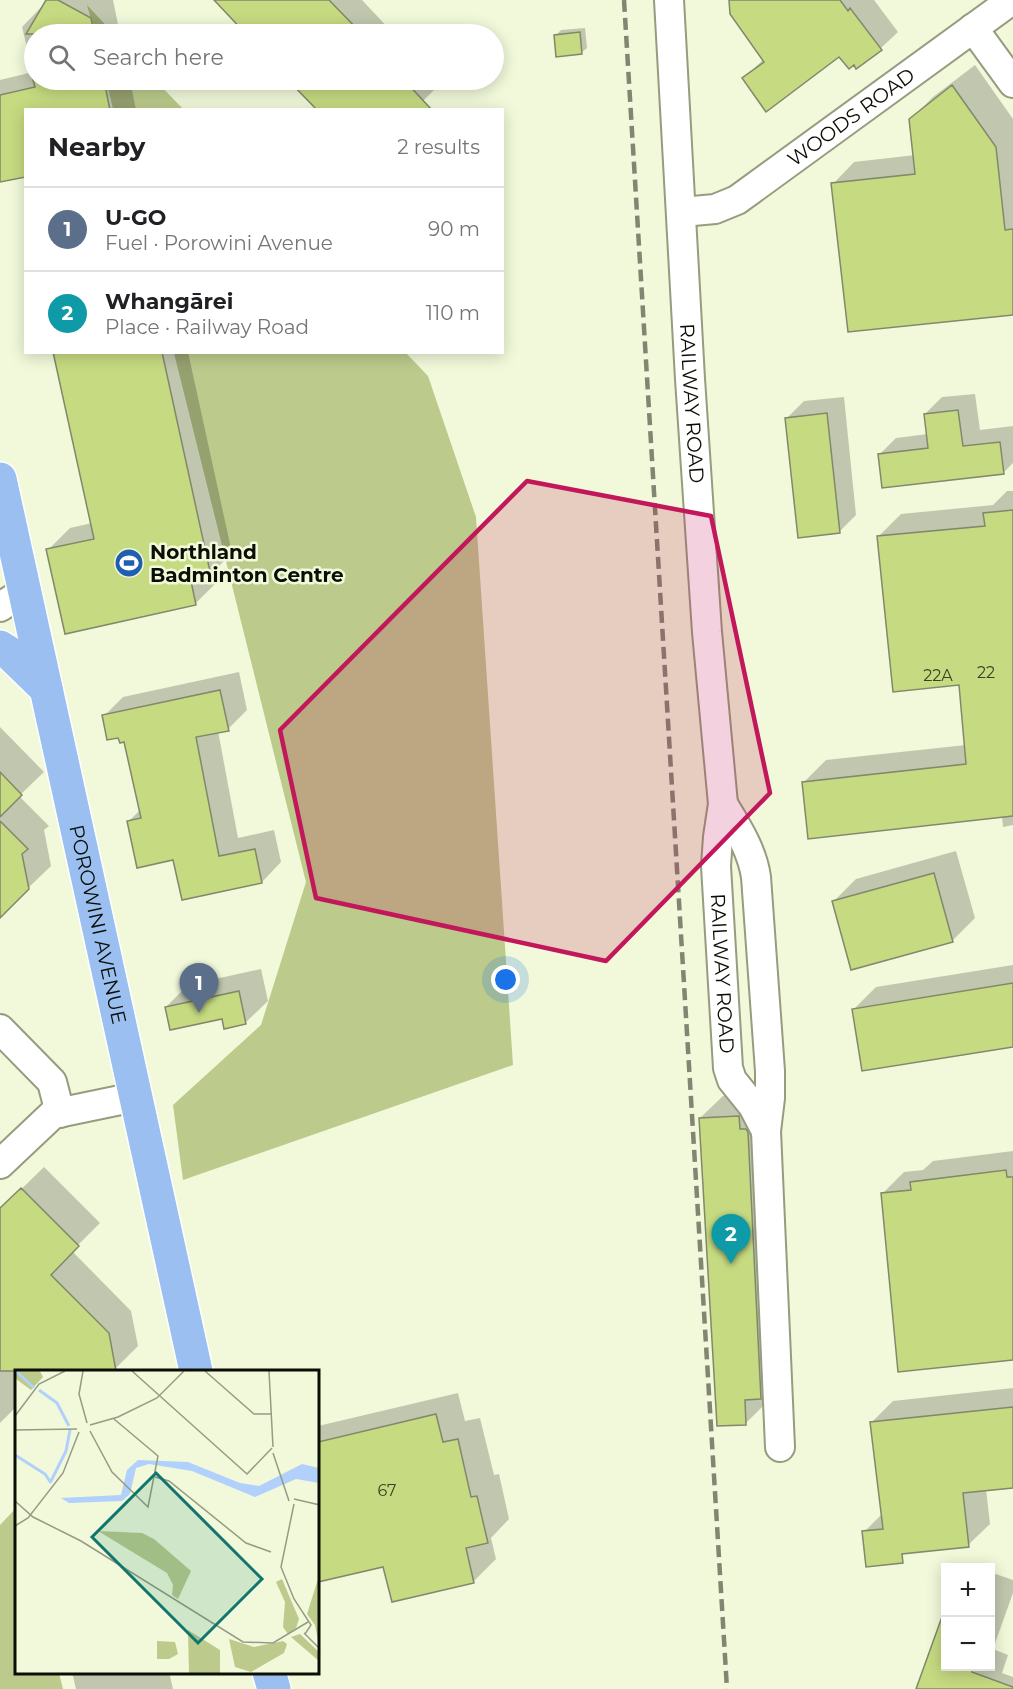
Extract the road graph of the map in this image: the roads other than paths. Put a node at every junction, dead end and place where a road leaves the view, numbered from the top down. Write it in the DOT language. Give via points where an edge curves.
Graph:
graph roads {
  1 [pos="669,0"];
  2 [pos="1012,0"];
  3 [pos="973,28"];
  4 [pos="1013,83"];
  5 [pos="682,212"];
  6 [pos="0,479"];
  7 [pos="11,583"];
  8 [pos="0,647"];
  9 [pos="46,689"];
  10 [pos="723,804"];
  11 [pos="0,1029"];
  12 [pos="135,1097"];
  13 [pos="60,1113"];
  14 [pos="766,1131"];
  15 [pos="0,1164"];
  16 [pos="196,1370"];
  17 [pos="780,1447"];
  18 [pos="270,1674"];
  19 [pos="274,1689"];
  1 -- 5 [label="street, RAILWAY ROAD"];
  2 -- 3 [label="street, WOODS ROAD"];
  3 -- 4 [label="street"];
  3 -- 5 [label="street, WOODS ROAD" via="736,200 707,211"];
  5 -- 10 [label="street, RAILWAY ROAD" via="707,633"];
  6 -- 7 [label="main road, POROWINI AVENUE"];
  7 -- 9 [label="main road, POROWINI AVENUE"];
  8 -- 9 [label="main road"];
  9 -- 12 [label="main road, POROWINI AVENUE"];
  10 -- 14 [label="street, RAILWAY ROAD" via="748,848 756,877 770,1071"];
  10 -- 14 [label="street, RAILWAY ROAD" via="716,866 729,1072"];
  11 -- 13 [label="street" via="52,1082"];
  12 -- 13 [label="street"];
  12 -- 16 [label="main road, POROWINI AVENUE"];
  13 -- 15 [label="street" via="53,1114"];
  14 -- 17 [label="street, RAILWAY ROAD"];
  18 -- 19 [label="main road"];
}
